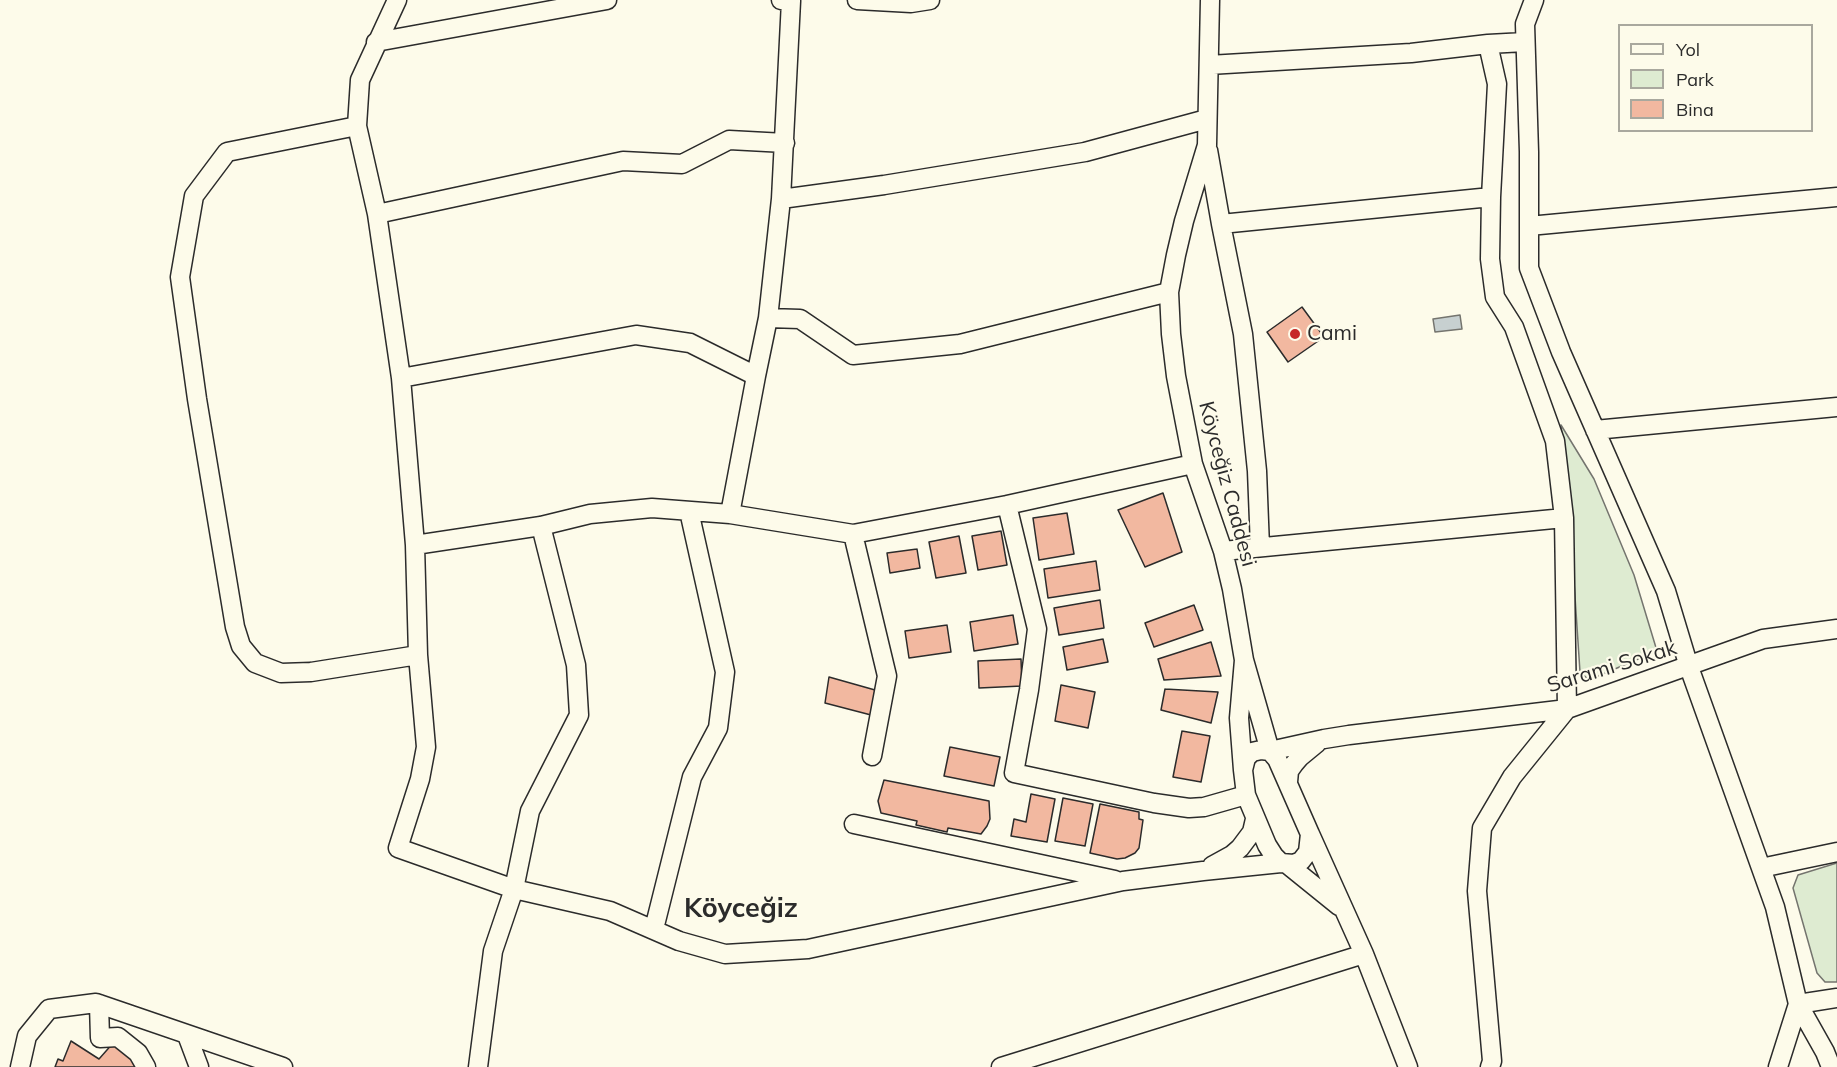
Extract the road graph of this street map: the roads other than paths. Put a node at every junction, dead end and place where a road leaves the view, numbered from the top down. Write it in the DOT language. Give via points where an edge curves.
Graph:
graph roads {
  1 [pos="397,0"];
  2 [pos="607,0"];
  3 [pos="787,0"];
  4 [pos="857,0"];
  5 [pos="930,0"];
  6 [pos="1210,0"];
  7 [pos="1534,0"];
  8 [pos="376,42"];
  9 [pos="1526,42"];
  10 [pos="1488,44"];
  11 [pos="1209,65"];
  12 [pos="1207,119"];
  13 [pos="357,126"];
  14 [pos="785,143"];
  15 [pos="1207,145"];
  16 [pos="1491,196"];
  17 [pos="1837,197"];
  18 [pos="781,199"];
  19 [pos="377,214"];
  20 [pos="1221,224"];
  21 [pos="1529,226"];
  22 [pos="1169,292"];
  23 [pos="768,318"];
  24 [pos="756,376"];
  25 [pos="401,378"];
  26 [pos="1837,407"];
  27 [pos="1595,430"];
  28 [pos="1193,464"];
  29 [pos="1007,505"];
  30 [pos="689,511"];
  31 [pos="730,514"];
  32 [pos="1564,518"];
  33 [pos="542,526"];
  34 [pos="853,534"];
  35 [pos="415,545"];
  36 [pos="1260,547"];
  37 [pos="1223,551"];
  38 [pos="1837,629"];
  39 [pos="418,655"];
  40 [pos="1244,660"];
  41 [pos="1689,667"];
  42 [pos="1567,709"];
  43 [pos="1324,738"];
  44 [pos="1270,751"];
  45 [pos="872,756"];
  46 [pos="1243,770"];
  47 [pos="1288,782"];
  48 [pos="1246,795"];
  49 [pos="1255,819"];
  50 [pos="854,824"];
  51 [pos="1310,834"];
  52 [pos="1837,852"];
  53 [pos="1284,864"];
  54 [pos="1761,868"];
  55 [pos="1203,871"];
  56 [pos="1123,881"];
  57 [pos="514,889"];
  58 [pos="1343,909"];
  59 [pos="654,929"];
  60 [pos="1364,954"];
  61 [pos="1837,998"];
  62 [pos="99,1004"];
  63 [pos="1798,1004"];
  64 [pos="187,1035"];
  65 [pos="20,1067"];
  66 [pos="146,1067"];
  67 [pos="200,1067"];
  68 [pos="283,1067"];
  69 [pos="478,1067"];
  70 [pos="1001,1067"];
  71 [pos="1408,1067"];
  72 [pos="1490,1067"];
  73 [pos="1778,1067"];
  74 [pos="1831,1067"];
  1 -- 8 [label="street"];
  2 -- 8 [label="street"];
  3 -- 14 [label="street"];
  4 -- 5 [label="street"];
  6 -- 11 [label="street, Köyceğiz Caddesi"];
  7 -- 9 [label="street" via="1525,24"];
  8 -- 13 [label="street" via="360,80"];
  9 -- 10 [label="street"];
  9 -- 21 [label="street"];
  10 -- 11 [label="street"];
  10 -- 16 [label="street" via="1497,84"];
  11 -- 12 [label="street, Köyceğiz Caddesi"];
  12 -- 15 [label="street, Köyceğiz Caddesi"];
  12 -- 18 [label="street" via="1085,152"];
  13 -- 19 [label="street"];
  13 -- 39 [label="street" via="227,152 194,196 180,277 241,646 255,663 281,673"];
  14 -- 18 [label="street"];
  14 -- 19 [label="street" via="729,140 682,164 623,161"];
  15 -- 20 [label="street"];
  15 -- 22 [label="street, Köyceğiz Caddesi" via="1184,220"];
  16 -- 20 [label="street"];
  16 -- 32 [label="street" via="1490,259 1495,297 1514,327 1555,441"];
  17 -- 21 [label="street"];
  18 -- 23 [label="street"];
  19 -- 25 [label="street"];
  20 -- 36 [label="street" via="1243,334 1257,471"];
  21 -- 27 [label="street" via="1530,268"];
  22 -- 23 [label="street" via="960,344 853,355 800,319"];
  22 -- 28 [label="street, Köyceğiz Caddesi" via="1176,376"];
  23 -- 24 [label="street"];
  24 -- 25 [label="street" via="690,343 636,335"];
  24 -- 31 [label="street"];
  25 -- 35 [label="street"];
  26 -- 27 [label="street"];
  27 -- 41 [label="street" via="1666,591"];
  28 -- 29 [label="street"];
  28 -- 37 [label="street, Köyceğiz Caddesi"];
  29 -- 34 [label="street"];
  29 -- 48 [label="street" via="1037,629 1014,773 1189,808"];
  30 -- 31 [label="street"];
  30 -- 33 [label="street" via="652,508 590,514"];
  30 -- 59 [label="street" via="725,672 718,728 692,777"];
  31 -- 34 [label="street"];
  32 -- 36 [label="street"];
  32 -- 42 [label="street"];
  33 -- 35 [label="street"];
  33 -- 57 [label="street" via="576,665 579,715 530,811"];
  34 -- 45 [label="street" via="887,676"];
  35 -- 39 [label="street"];
  36 -- 37 [label="street"];
  37 -- 40 [label="street, Köyceğiz Caddesi"];
  38 -- 41 [label="street, Sarami Sokak" via="1763,639"];
  39 -- 57 [label="street" via="426,747 398,848"];
  40 -- 44 [label="street, Köyceğiz Caddesi"];
  40 -- 46 [label="street, Köyceğiz Caddesi" via="1239,718"];
  41 -- 42 [label="street, Sarami Sokak"];
  41 -- 54 [label="street"];
  42 -- 43 [label="street, Sarami Sokak"];
  42 -- 72 [label="street" via="1512,777 1482,828 1477,891"];
  43 -- 44 [label="street, Sarami Sokak"];
  43 -- 47 [label="street" via="1300,757 1289,771"];
  44 -- 46 [label="street, Sarami Sokak" via="1248,755"];
  44 -- 47 [label="street, Köyceğiz Caddesi"];
  46 -- 48 [label="street, Köyceğiz Caddesi"];
  47 -- 51 [label="street, Köyceğiz Caddesi"];
  48 -- 49 [label="street, Köyceğiz Caddesi"];
  49 -- 53 [label="street, Köyceğiz Caddesi" via="1274,856"];
  49 -- 55 [label="street" via="1252,832 1240,848"];
  50 -- 56 [label="street"];
  51 -- 53 [label="street" via="1306,856 1294,864"];
  51 -- 58 [label="street"];
  52 -- 54 [label="street"];
  53 -- 55 [label="street"];
  53 -- 58 [label="street"];
  54 -- 63 [label="street" via="1775,907"];
  55 -- 56 [label="street"];
  56 -- 59 [label="street" via="808,949 726,954 679,941"];
  57 -- 59 [label="street" via="610,911"];
  57 -- 69 [label="street" via="493,951"];
  58 -- 60 [label="street"];
  60 -- 70 [label="street"];
  60 -- 71 [label="street"];
  61 -- 63 [label="street"];
  62 -- 64 [label="street"];
  62 -- 65 [label="street" via="49,1009 27,1036"];
  62 -- 66 [label="street" via="100,1038 118,1037 138,1053"];
  63 -- 73 [label="street"];
  63 -- 74 [label="street"];
  64 -- 67 [label="street"];
  64 -- 68 [label="street"];
}
